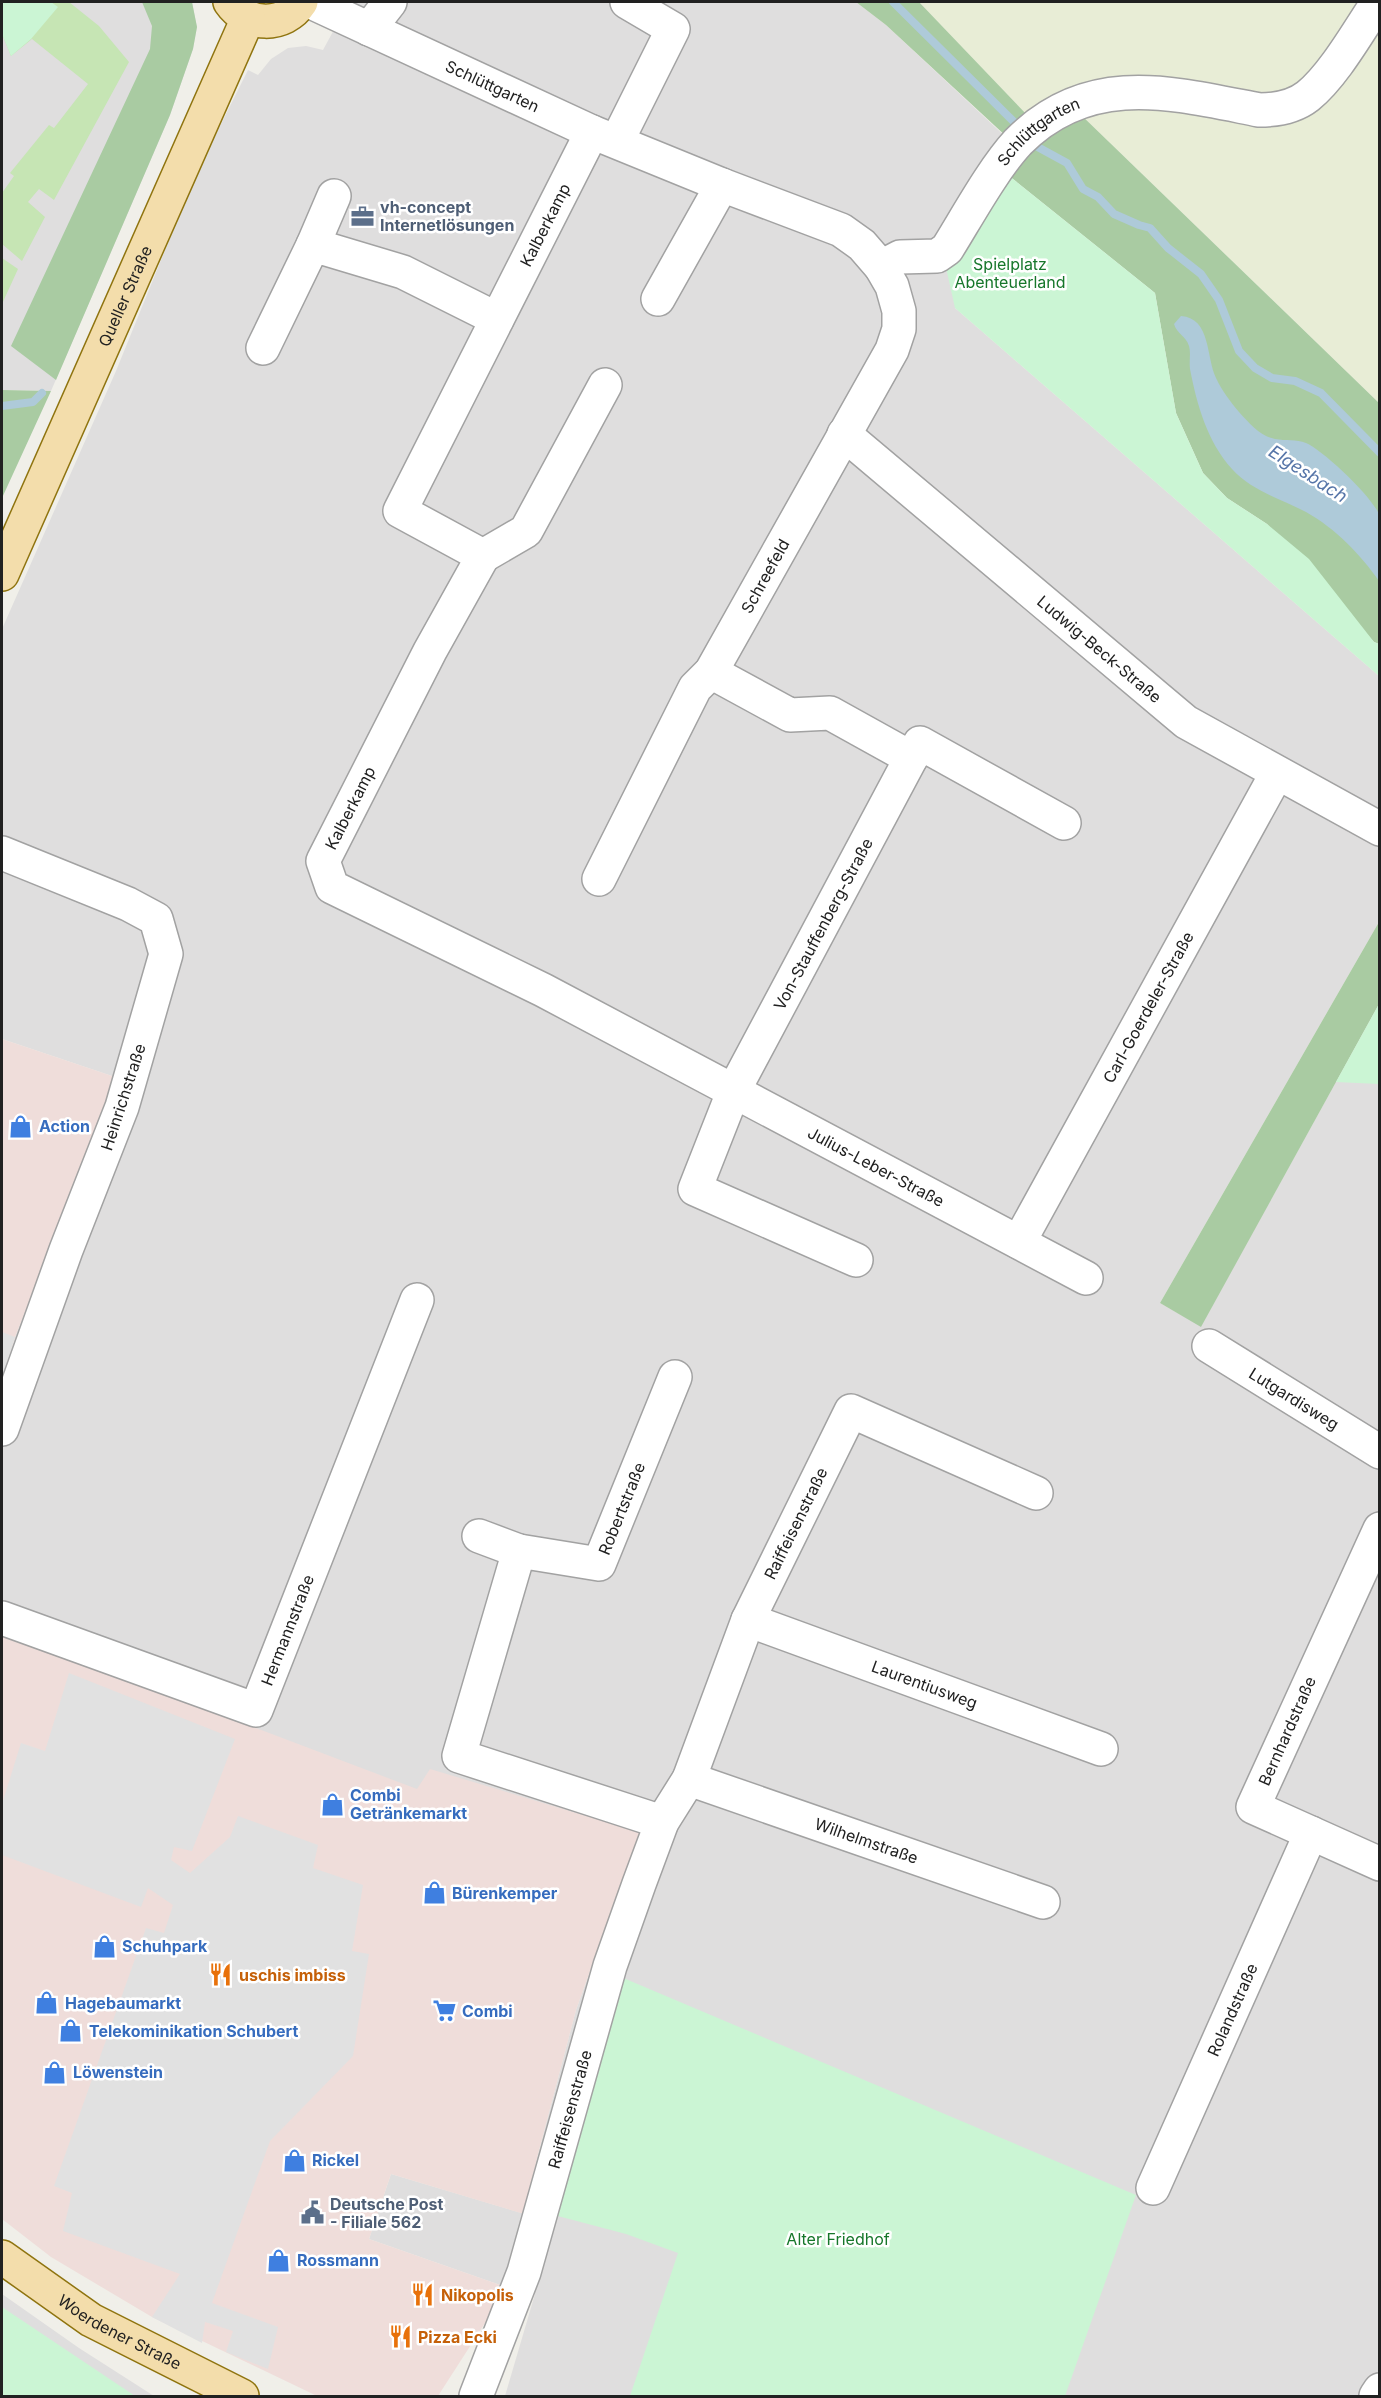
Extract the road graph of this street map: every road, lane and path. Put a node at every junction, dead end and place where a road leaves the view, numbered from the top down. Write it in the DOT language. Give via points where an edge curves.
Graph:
graph roads {
  1 [pos="301,2"];
  2 [pos="311,2"];
  3 [pos="390,2"];
  4 [pos="627,2"];
  5 [pos="1378,2"];
  6 [pos="239,10"];
  7 [pos="369,29"];
  8 [pos="604,137"];
  9 [pos="722,185"];
  10 [pos="334,196"];
  11 [pos="313,246"];
  12 [pos="881,267"];
  13 [pos="658,298"];
  14 [pos="497,319"];
  15 [pos="263,348"];
  16 [pos="606,385"];
  17 [pos="844,434"];
  18 [pos="483,556"];
  19 [pos="2,574"];
  20 [pos="711,672"];
  21 [pos="911,758"];
  22 [pos="1277,773"];
  23 [pos="1064,823"];
  24 [pos="1380,828"];
  25 [pos="2,853"];
  26 [pos="599,879"];
  27 [pos="543,990"];
  28 [pos="734,1090"];
  29 [pos="1019,1242"];
  30 [pos="856,1260"];
  31 [pos="1086,1278"];
  32 [pos="417,1300"];
  33 [pos="1209,1346"];
  34 [pos="675,1377"];
  35 [pos="2,1429"];
  36 [pos="1380,1452"];
  37 [pos="1036,1493"];
  38 [pos="1380,1529"];
  39 [pos="479,1536"];
  40 [pos="519,1551"];
  41 [pos="2,1618"];
  42 [pos="748,1620"];
  43 [pos="1101,1749"];
  44 [pos="689,1779"];
  45 [pos="662,1822"];
  46 [pos="1311,1833"];
  47 [pos="1380,1864"];
  48 [pos="1043,1902"];
  49 [pos="1153,2188"];
  50 [pos="2,2257"];
  51 [pos="1380,2390"];
  52 [pos="242,2397"];
  53 [pos="476,2397"];
  54 [pos="1376,2397"];
  1 -- 6 [label="main road" via="280,19 259,21"];
  2 -- 7 [label="street, Schlüttgarten"];
  3 -- 7 [label="street"];
  4 -- 8 [label="street" via="673,29"];
  5 -- 12 [label="street, Schlüttgarten" via="1325,79 1307,97 1291,105 1259,110 1139,91 1078,102 1055,113 1017,144 946,249 937,256 900,257"];
  6 -- 19 [label="main road, Queller Straße"];
  7 -- 8 [label="street, Schlüttgarten"];
  8 -- 9 [label="street, Schlüttgarten"];
  8 -- 14 [label="street, Kalberkamp"];
  9 -- 12 [label="street, Schlüttgarten" via="842,230"];
  9 -- 13 [label="street"];
  10 -- 11 [label="street"];
  11 -- 14 [label="street" via="403,272"];
  11 -- 15 [label="street"];
  12 -- 17 [label="street, Schreefeld" via="899,310 899,328 892,350"];
  14 -- 18 [label="street, Kalberkamp" via="400,511"];
  16 -- 18 [label="street" via="526,531"];
  17 -- 20 [label="street, Schreefeld"];
  17 -- 22 [label="street, Ludwig-Beck-Straße" via="1186,722"];
  18 -- 27 [label="street, Kalberkamp" via="323,861 332,887"];
  20 -- 21 [label="street" via="790,715 830,713"];
  20 -- 26 [label="street, Schreefeld" via="695,688"];
  21 -- 23 [label="street" via="920,742"];
  21 -- 28 [label="street, Von-Stauffenberg-Straße"];
  22 -- 24 [label="street, Ludwig-Beck-Straße"];
  22 -- 29 [label="street, Carl-Goerdeler-Straße"];
  25 -- 35 [label="street, Heinrichstraße" via="128,904 156,920 166,954 122,1107"];
  27 -- 28 [label="street, Julius-Leber-Straße"];
  28 -- 29 [label="street, Julius-Leber-Straße"];
  28 -- 30 [label="street" via="695,1189"];
  29 -- 31 [label="street, Julius-Leber-Straße"];
  32 -- 41 [label="street, Hermannstraße" via="256,1710"];
  33 -- 36 [label="street, Lutgardisweg"];
  34 -- 40 [label="street, Robertstraße" via="598,1564"];
  37 -- 42 [label="street, Raiffeisenstraße" via="851,1411"];
  38 -- 46 [label="street, Bernhardstraße" via="1253,1807"];
  39 -- 40 [label="street, Robertstraße"];
  40 -- 45 [label="street" via="459,1755"];
  42 -- 43 [label="street, Laurentiusweg"];
  42 -- 44 [label="street, Raiffeisenstraße"];
  44 -- 45 [label="street, Raiffeisenstraße"];
  44 -- 48 [label="street, Wilhelmstraße"];
  45 -- 53 [label="street, Raiffeisenstraße" via="610,1966 524,2272"];
  46 -- 47 [label="street, Bernhardstraße"];
  46 -- 49 [label="street, Rolandstraße"];
  50 -- 52 [label="main road, Woerdener Straße" via="91,2319"];
  51 -- 54 [label="street"];
}
